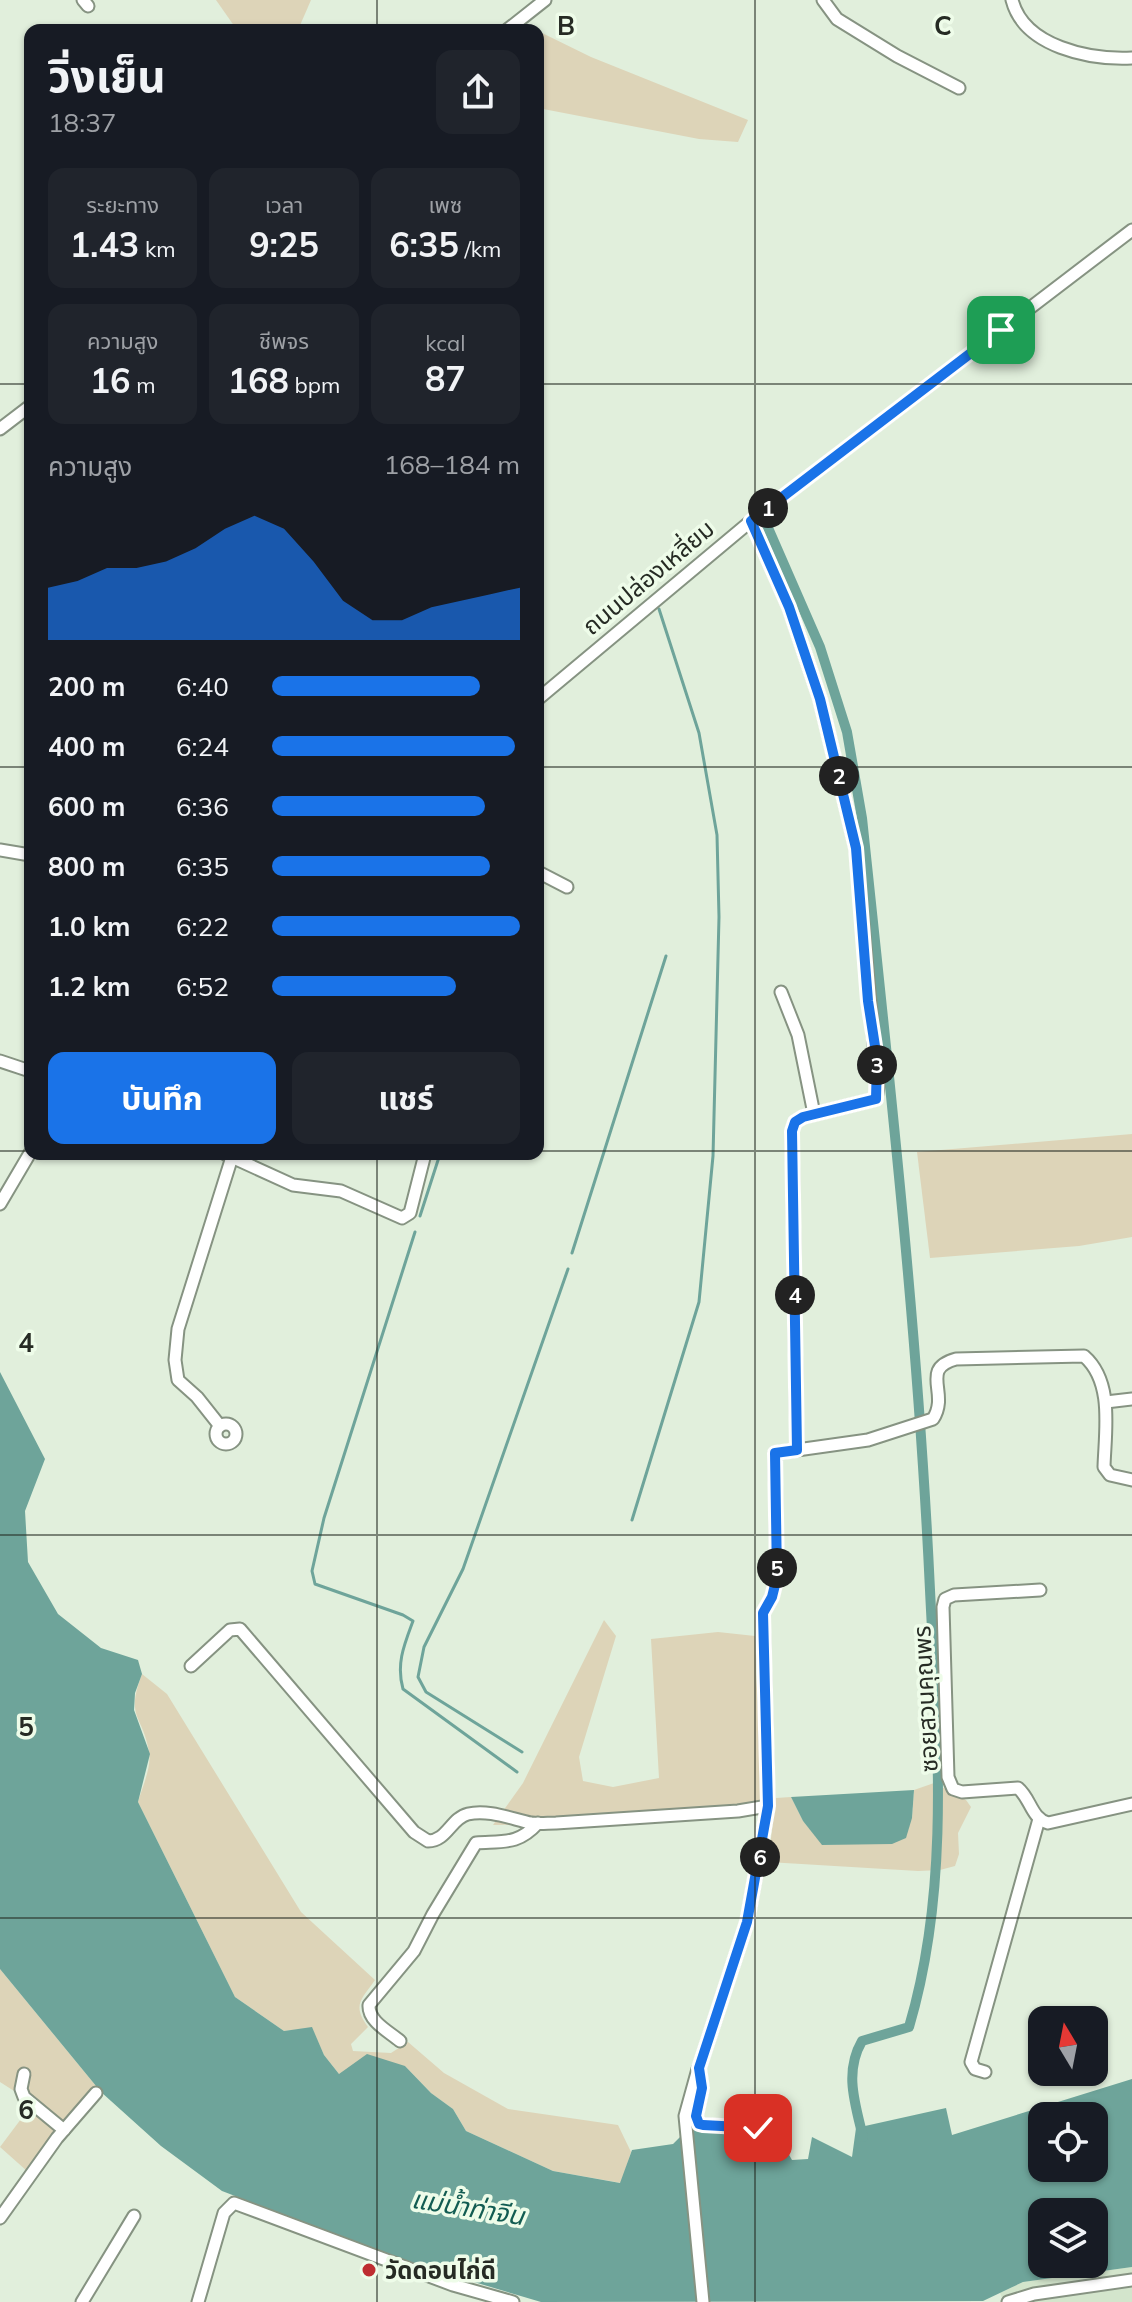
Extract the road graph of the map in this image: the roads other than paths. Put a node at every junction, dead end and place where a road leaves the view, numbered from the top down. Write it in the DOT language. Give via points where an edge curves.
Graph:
graph roads {
  1 [pos="545,0"];
  2 [pos="823,0"];
  3 [pos="1012,0"];
  4 [pos="515,24"];
  5 [pos="1132,58"];
  6 [pos="959,88"];
  7 [pos="1132,230"];
  8 [pos="24,411"];
  9 [pos="0,429"];
  10 [pos="751,521"];
  11 [pos="544,694"];
  12 [pos="0,850"];
  13 [pos="24,854"];
  14 [pos="544,875"];
  15 [pos="567,887"];
  16 [pos="781,992"];
  17 [pos="0,1061"];
  18 [pos="24,1069"];
  19 [pos="814,1114"];
  20 [pos="26,1160"];
  21 [pos="227,1160"];
  22 [pos="237,1160"];
  23 [pos="423,1160"];
  24 [pos="0,1204"];
  25 [pos="1132,1399"];
  26 [pos="1106,1402"];
  27 [pos="220,1426"];
  28 [pos="797,1450"];
  29 [pos="1132,1480"];
  30 [pos="1040,1590"];
  31 [pos="191,1666"];
  32 [pos="1132,1804"];
  33 [pos="768,1806"];
  34 [pos="1039,1819"];
  35 [pos="538,1823"];
  36 [pos="400,2041"];
  37 [pos="699,2068"];
  38 [pos="985,2072"];
  39 [pos="24,2074"];
  40 [pos="96,2093"];
  41 [pos="758,2128"];
  42 [pos="64,2130"];
  43 [pos="134,2216"];
  44 [pos="0,2218"];
  45 [pos="1132,2280"];
  46 [pos="82,2302"];
  47 [pos="198,2302"];
  48 [pos="513,2302"];
  49 [pos="703,2302"];
  50 [pos="1008,2302"];
  1 -- 4 [label="street"];
  2 -- 6 [label="street" via="837,19"];
  3 -- 5 [label="street" via="1027,28 1058,45 1093,57"];
  7 -- 10 [label="street, ถนนปล่องเหลี่ยม"];
  8 -- 9 [label="street"];
  10 -- 11 [label="street, ถนนปล่องเหลี่ยม"];
  10 -- 19 [label="street" via="789,607 820,699 856,848 877,1059 876,1099"];
  12 -- 13 [label="street"];
  14 -- 15 [label="street"];
  16 -- 19 [label="street" via="798,1035"];
  17 -- 18 [label="street"];
  19 -- 28 [label="street" via="795,1122 792,1131"];
  20 -- 24 [label="street"];
  21 -- 27 [label="street" via="178,1329 175,1360 178,1380"];
  22 -- 23 [label="street" via="293,1185 341,1191 402,1218 410,1213"];
  25 -- 26 [label="street"];
  26 -- 28 [label="street" via="1097,1372 1084,1356 956,1359 937,1370 939,1403 933,1419 868,1440"];
  26 -- 29 [label="street" via="1104,1467 1110,1475"];
  28 -- 33 [label="street" via="775,1453 777,1577 763,1613"];
  30 -- 34 [label="street, ซอยสวนคุณพร" via="954,1595 943,1607 948,1777 953,1789 1018,1788"];
  31 -- 35 [label="street" via="230,1630 240,1629 422,1839 437,1840 471,1813"];
  32 -- 34 [label="street" via="1048,1823"];
  33 -- 35 [label="street"];
  33 -- 37 [label="street" via="747,1922"];
  34 -- 38 [label="street" via="971,2062"];
  35 -- 36 [label="street" via="518,1840 476,1843 414,1951 369,2005 375,2021"];
  37 -- 41 [label="street" via="699,2124"];
  37 -- 49 [label="street" via="685,2116"];
  39 -- 42 [label="street" via="24,2097"];
  40 -- 42 [label="street"];
  42 -- 44 [label="street"];
  43 -- 46 [label="street"];
  45 -- 50 [label="street"];
  47 -- 48 [label="street" via="224,2213 234,2203 439,2280"];
}
